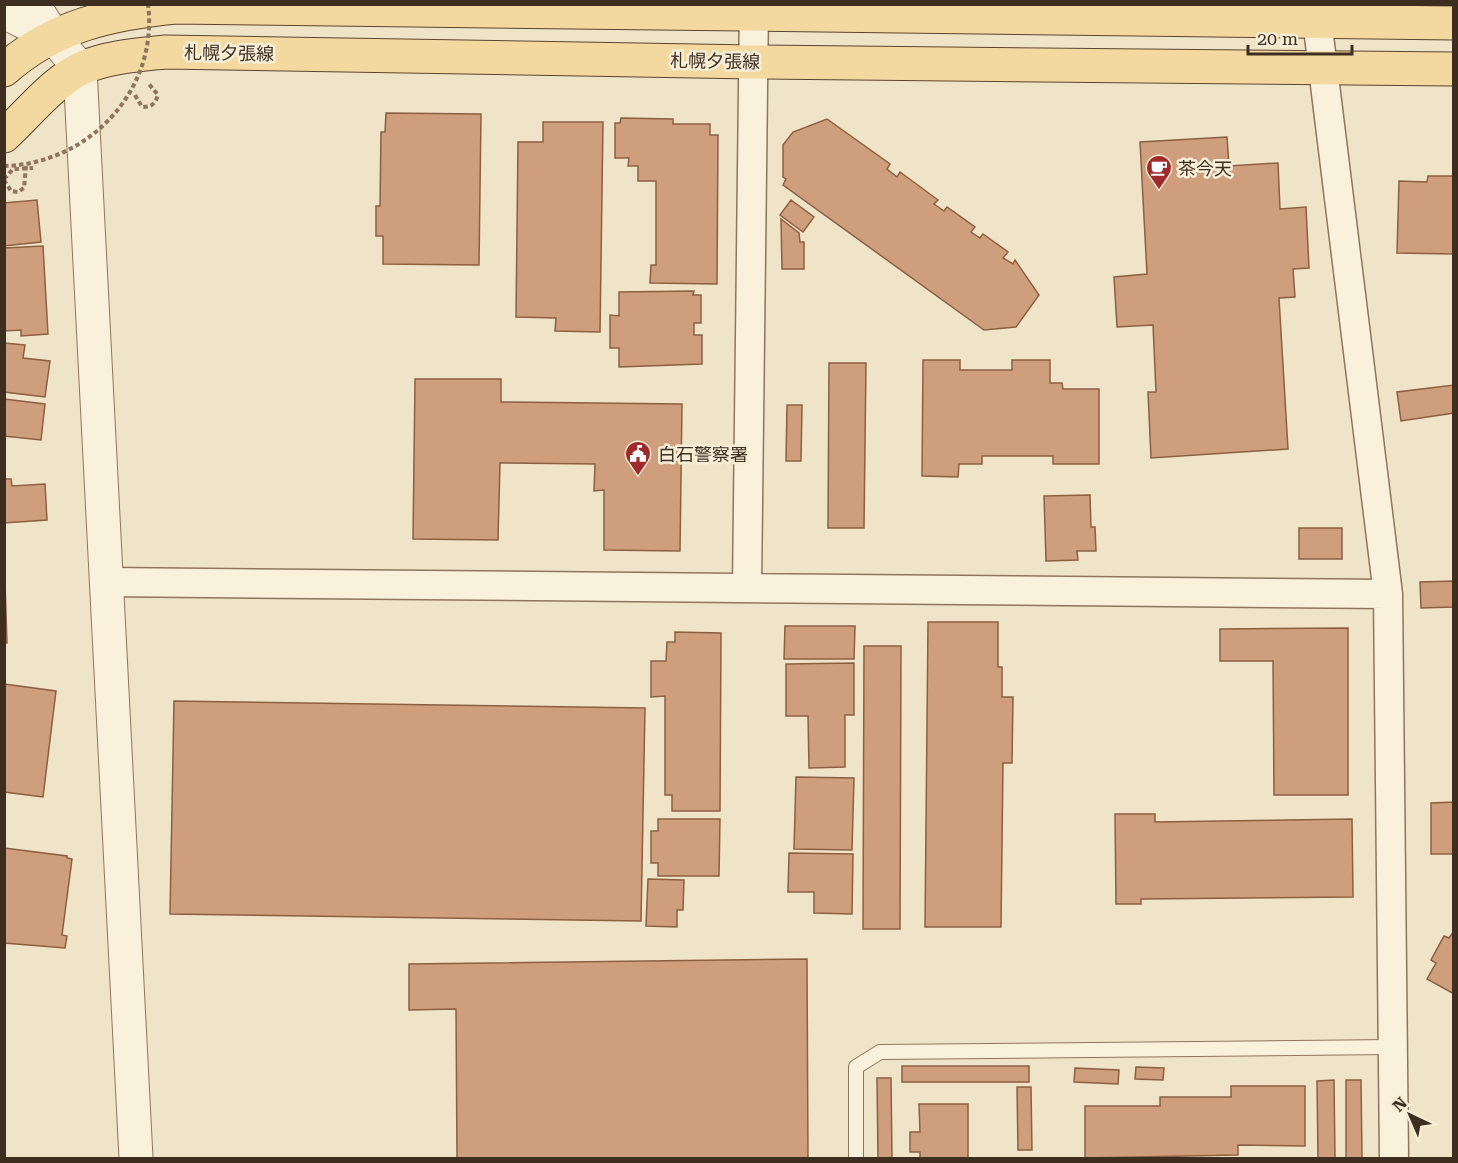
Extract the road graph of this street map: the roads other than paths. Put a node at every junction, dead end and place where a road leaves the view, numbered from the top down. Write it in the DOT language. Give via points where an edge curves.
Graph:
graph roads {
  1 [pos="33,4"];
  2 [pos="165,6"];
  3 [pos="754,9"];
  4 [pos="4,12"];
  5 [pos="1316,12"];
  6 [pos="1454,22"];
  7 [pos="54,37"];
  8 [pos="753,62"];
  9 [pos="1324,68"];
  10 [pos="80,69"];
  11 [pos="1454,69"];
  12 [pos="4,70"];
  13 [pos="4,136"];
  14 [pos="106,582"];
  15 [pos="747,588"];
  16 [pos="1388,594"];
  17 [pos="1392,1047"];
  18 [pos="136,1158"];
  19 [pos="856,1158"];
  20 [pos="1394,1158"];
  1 -- 7 [label="street"];
  2 -- 3 [label="main road"];
  2 -- 7 [label="main road" via="89,22"];
  3 -- 5 [label="main road"];
  3 -- 8 [label="street"];
  4 -- 7 [label="street"];
  5 -- 6 [label="main road"];
  5 -- 9 [label="street"];
  7 -- 10 [label="street"];
  7 -- 12 [label="main road"];
  8 -- 9 [label="main road, 札幌夕張線"];
  8 -- 10 [label="main road, 札幌夕張線" via="165,52 114,58"];
  8 -- 15 [label="street"];
  9 -- 11 [label="main road, 札幌夕張線"];
  9 -- 16 [label="street"];
  10 -- 13 [label="main road, 札幌夕張線"];
  10 -- 14 [label="street"];
  14 -- 15 [label="street"];
  14 -- 18 [label="street"];
  15 -- 16 [label="street"];
  16 -- 17 [label="street"];
  17 -- 19 [label="lane" via="880,1052 856,1067"];
  17 -- 20 [label="street"];
}
